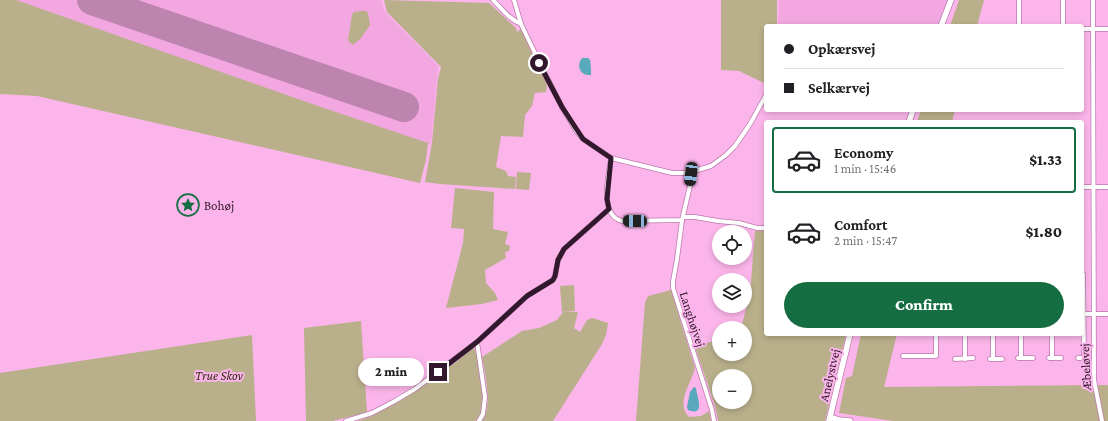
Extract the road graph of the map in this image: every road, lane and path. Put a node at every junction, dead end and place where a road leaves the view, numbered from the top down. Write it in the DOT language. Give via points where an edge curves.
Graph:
graph roads {
  1 [pos="493,0"];
  2 [pos="514,0"];
  3 [pos="951,0"];
  4 [pos="1019,0"];
  5 [pos="1063,0"];
  6 [pos="1093,0"];
  7 [pos="521,24"];
  8 [pos="942,24"];
  9 [pos="1019,24"];
  10 [pos="1063,24"];
  11 [pos="1084,29"];
  12 [pos="1093,29"];
  13 [pos="1108,29"];
  14 [pos="764,100"];
  15 [pos="611,158"];
  16 [pos="691,172"];
  17 [pos="1084,187"];
  18 [pos="1094,187"];
  19 [pos="1108,187"];
  20 [pos="609,209"];
  21 [pos="682,219"];
  22 [pos="764,228"];
  23 [pos="1084,314"];
  24 [pos="1094,314"];
  25 [pos="1108,314"];
  26 [pos="850,336"];
  27 [pos="936,336"];
  28 [pos="964,336"];
  29 [pos="993,336"];
  30 [pos="1021,336"];
  31 [pos="1052,336"];
  32 [pos="1084,336"];
  33 [pos="477,342"];
  34 [pos="903,356"];
  35 [pos="973,358"];
  36 [pos="1033,358"];
  37 [pos="1061,358"];
  38 [pos="1078,358"];
  39 [pos="955,359"];
  40 [pos="965,359"];
  41 [pos="1002,359"];
  42 [pos="830,419"];
  43 [pos="346,421"];
  44 [pos="478,421"];
  45 [pos="714,421"];
  46 [pos="850,421"];
  47 [pos="1102,421"];
  1 -- 7 [label="street" via="510,18"];
  2 -- 7 [label="street"];
  3 -- 8 [label="street"];
  4 -- 9 [label="street"];
  5 -- 10 [label="street"];
  6 -- 12 [label="street, Æbeløvej"];
  7 -- 15 [label="street" via="556,96 583,139"];
  11 -- 12 [label="street"];
  12 -- 13 [label="street"];
  12 -- 18 [label="street, Æbeløvej"];
  14 -- 16 [label="street" via="735,146 726,155 711,166"];
  15 -- 16 [label="street" via="672,173"];
  15 -- 20 [label="street" via="607,199"];
  16 -- 21 [label="street, Langhøjvej"];
  17 -- 18 [label="street"];
  18 -- 19 [label="street"];
  18 -- 24 [label="street, Æbeløvej"];
  20 -- 21 [label="street" via="616,219 622,220"];
  20 -- 33 [label="street" via="564,249 553,280 527,296"];
  21 -- 22 [label="street" via="695,217"];
  21 -- 45 [label="street, Langhøjvej" via="673,288"];
  23 -- 24 [label="street"];
  24 -- 25 [label="street"];
  24 -- 47 [label="street, Æbeløvej" via="1094,380"];
  26 -- 42 [label="street, Anelystvej"];
  27 -- 34 [label="street" via="936,356"];
  28 -- 40 [label="street"];
  29 -- 41 [label="street" via="992,359"];
  30 -- 36 [label="street" via="1020,358"];
  31 -- 37 [label="street" via="1051,358"];
  32 -- 38 [label="street" via="1084,358"];
  33 -- 43 [label="street" via="415,389 372,413"];
  33 -- 44 [label="street" via="485,398 483,414"];
  35 -- 40 [label="street"];
  39 -- 40 [label="street"];
  42 -- 46 [label="street"];
}
